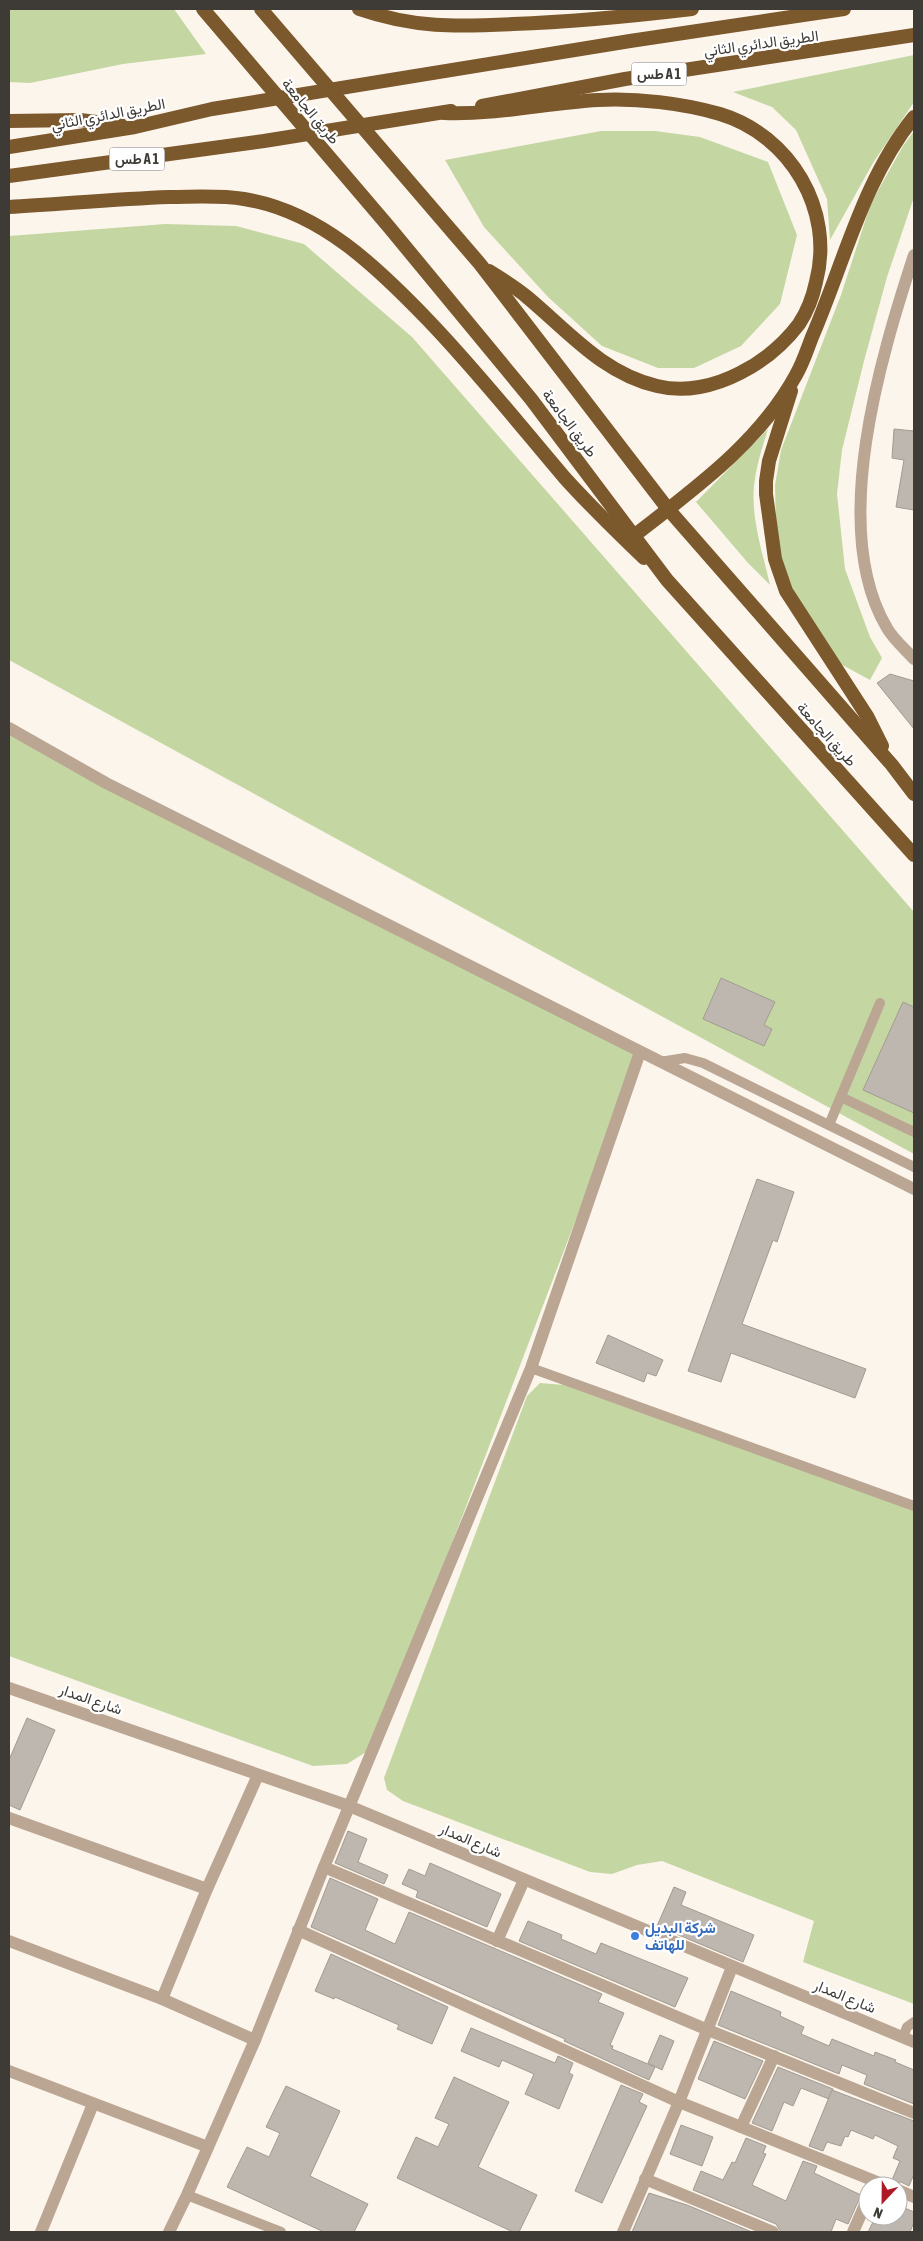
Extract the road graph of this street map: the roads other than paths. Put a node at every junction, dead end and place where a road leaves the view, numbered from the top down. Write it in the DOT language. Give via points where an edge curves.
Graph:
graph roads {
  1 [pos="203,9"];
  2 [pos="261,9"];
  3 [pos="359,9"];
  4 [pos="692,9"];
  5 [pos="844,9"];
  6 [pos="914,35"];
  7 [pos="444,113"];
  8 [pos="914,117"];
  9 [pos="9,121"];
  10 [pos="135,127"];
  11 [pos="9,147"];
  12 [pos="9,176"];
  13 [pos="9,207"];
  14 [pos="914,254"];
  15 [pos="480,264"];
  16 [pos="796,376"];
  17 [pos="668,509"];
  18 [pos="635,535"];
  19 [pos="667,580"];
  20 [pos="914,659"];
  21 [pos="9,728"];
  22 [pos="892,764"];
  23 [pos="914,794"];
  24 [pos="914,855"];
  25 [pos="880,1003"];
  26 [pos="640,1052"];
  27 [pos="660,1062"];
  28 [pos="841,1097"];
  29 [pos="829,1125"];
  30 [pos="914,1132"];
  31 [pos="914,1167"];
  32 [pos="914,1188"];
  33 [pos="531,1368"];
  34 [pos="914,1506"];
  35 [pos="9,1688"];
  36 [pos="258,1774"];
  37 [pos="349,1806"];
  38 [pos="9,1818"];
  39 [pos="324,1867"];
  40 [pos="524,1880"];
  41 [pos="207,1889"];
  42 [pos="298,1930"];
  43 [pos="9,1941"];
  44 [pos="497,1941"];
  45 [pos="732,1967"];
  46 [pos="162,1999"];
  47 [pos="914,2022"];
  48 [pos="708,2030"];
  49 [pos="254,2040"];
  50 [pos="908,2040"];
  51 [pos="774,2056"];
  52 [pos="9,2071"];
  53 [pos="679,2102"];
  54 [pos="93,2104"];
  55 [pos="914,2114"];
  56 [pos="741,2127"];
  57 [pos="208,2147"];
  58 [pos="860,2176"];
  59 [pos="646,2179"];
  60 [pos="188,2195"];
  61 [pos="41,2232"];
  62 [pos="169,2232"];
  63 [pos="282,2232"];
  64 [pos="623,2232"];
  65 [pos="773,2232"];
  1 -- 18 [label="highway, طريق الجامعة" via="525,392"];
  2 -- 15 [label="highway, طريق الجامعة"];
  3 -- 4 [label="highway" via="409,23 463,26 574,22"];
  5 -- 10 [label="highway, الطريق الدائري الثاني / طس A 1" via="212,109"];
  6 -- 7 [label="highway, الطريق الدائري الثاني / طس A 1" via="625,79"];
  7 -- 12 [label="highway, الطريق الدائري الثاني / طس A 1"];
  7 -- 15 [label="highway" via="503,112 599,100 649,102 721,114 757,130 780,148 806,186 821,238 820,268 813,295 800,322 779,347 754,366 728,379 702,387 677,389 656,386 611,368 525,296"];
  8 -- 16 [label="highway" via="897,138 876,175"];
  9 -- 10 [label="highway" via="80,120"];
  10 -- 11 [label="highway, الطريق الدائري الثاني"];
  13 -- 19 [label="highway" via="137,198 220,197 270,206 299,216 353,249 399,289 460,354 565,477"];
  14 -- 20 [label="street" via="871,408 860,496 862,545 872,596 887,628"];
  15 -- 17 [label="highway, طريق الجامعة"];
  16 -- 17 [label="highway" via="758,428 733,455"];
  16 -- 22 [label="highway" via="766,481 775,558 786,591 867,716"];
  17 -- 18 [label="highway"];
  17 -- 22 [label="highway, طريق الجامعة"];
  18 -- 19 [label="highway, طريق الجامعة"];
  19 -- 24 [label="highway, طريق الجامعة"];
  21 -- 26 [label="street" via="106,783"];
  22 -- 23 [label="highway, طريق الجامعة"];
  25 -- 28 [label="lane"];
  26 -- 27 [label="street"];
  26 -- 33 [label="street"];
  27 -- 29 [label="lane" via="685,1058 702,1062"];
  27 -- 32 [label="street"];
  28 -- 29 [label="lane"];
  28 -- 30 [label="lane"];
  29 -- 31 [label="lane"];
  33 -- 34 [label="lane"];
  33 -- 37 [label="street"];
  35 -- 36 [label="street, شارع المدار"];
  36 -- 37 [label="street, شارع المدار"];
  36 -- 41 [label="street"];
  37 -- 39 [label="street"];
  37 -- 40 [label="street, شارع المدار"];
  38 -- 41 [label="street"];
  39 -- 42 [label="street"];
  39 -- 44 [label="street"];
  40 -- 44 [label="street"];
  40 -- 45 [label="street, شارع المدار"];
  41 -- 46 [label="street"];
  42 -- 49 [label="street"];
  42 -- 53 [label="street"];
  43 -- 46 [label="street"];
  44 -- 48 [label="street"];
  45 -- 48 [label="street"];
  45 -- 50 [label="street, شارع المدار"];
  46 -- 49 [label="street"];
  47 -- 50 [label="lane" via="907,2027"];
  48 -- 51 [label="street"];
  48 -- 53 [label="street"];
  49 -- 57 [label="street"];
  51 -- 55 [label="street"];
  51 -- 56 [label="street"];
  52 -- 54 [label="street"];
  53 -- 56 [label="street"];
  53 -- 59 [label="street"];
  54 -- 57 [label="street"];
  54 -- 61 [label="street"];
  56 -- 58 [label="street"];
  57 -- 60 [label="street"];
  59 -- 64 [label="street"];
  59 -- 65 [label="street"];
  60 -- 62 [label="street"];
  60 -- 63 [label="lane"];
}
